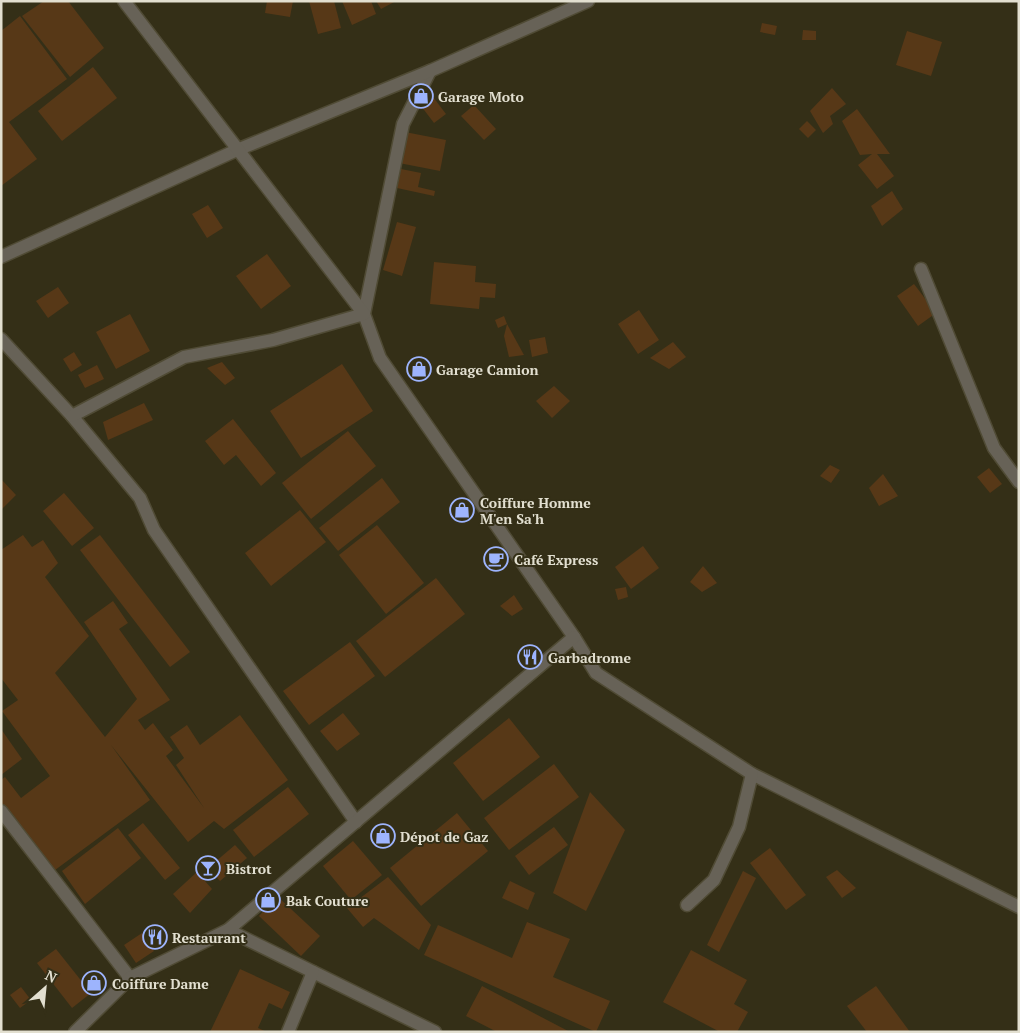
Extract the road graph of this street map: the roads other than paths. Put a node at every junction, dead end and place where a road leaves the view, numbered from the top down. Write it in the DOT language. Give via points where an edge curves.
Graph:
graph roads {
  1 [pos="124,1"];
  2 [pos="588,1"];
  3 [pos="430,71"];
  4 [pos="237,150"];
  5 [pos="1,257"];
  6 [pos="921,268"];
  7 [pos="364,314"];
  8 [pos="1,339"];
  9 [pos="72,416"];
  10 [pos="1019,482"];
  11 [pos="574,637"];
  12 [pos="752,774"];
  13 [pos="1,811"];
  14 [pos="356,822"];
  15 [pos="687,906"];
  16 [pos="1019,907"];
  17 [pos="228,930"];
  18 [pos="313,972"];
  19 [pos="130,978"];
  20 [pos="75,1032"];
  21 [pos="288,1032"];
  22 [pos="435,1032"];
  1 -- 4 [label="street"];
  2 -- 3 [label="street"];
  3 -- 4 [label="street"];
  3 -- 7 [label="street" via="403,124"];
  4 -- 5 [label="street"];
  4 -- 7 [label="street"];
  6 -- 10 [label="street" via="994,448"];
  7 -- 9 [label="street" via="273,340 184,357"];
  7 -- 11 [label="street" via="380,358"];
  8 -- 9 [label="street"];
  9 -- 14 [label="street" via="140,498 154,530"];
  11 -- 12 [label="street" via="596,673"];
  11 -- 14 [label="street"];
  12 -- 15 [label="street" via="738,827 714,880"];
  12 -- 16 [label="street"];
  13 -- 19 [label="street"];
  14 -- 17 [label="street"];
  17 -- 18 [label="street"];
  17 -- 19 [label="street"];
  18 -- 21 [label="street"];
  18 -- 22 [label="street"];
  19 -- 20 [label="street"];
}
